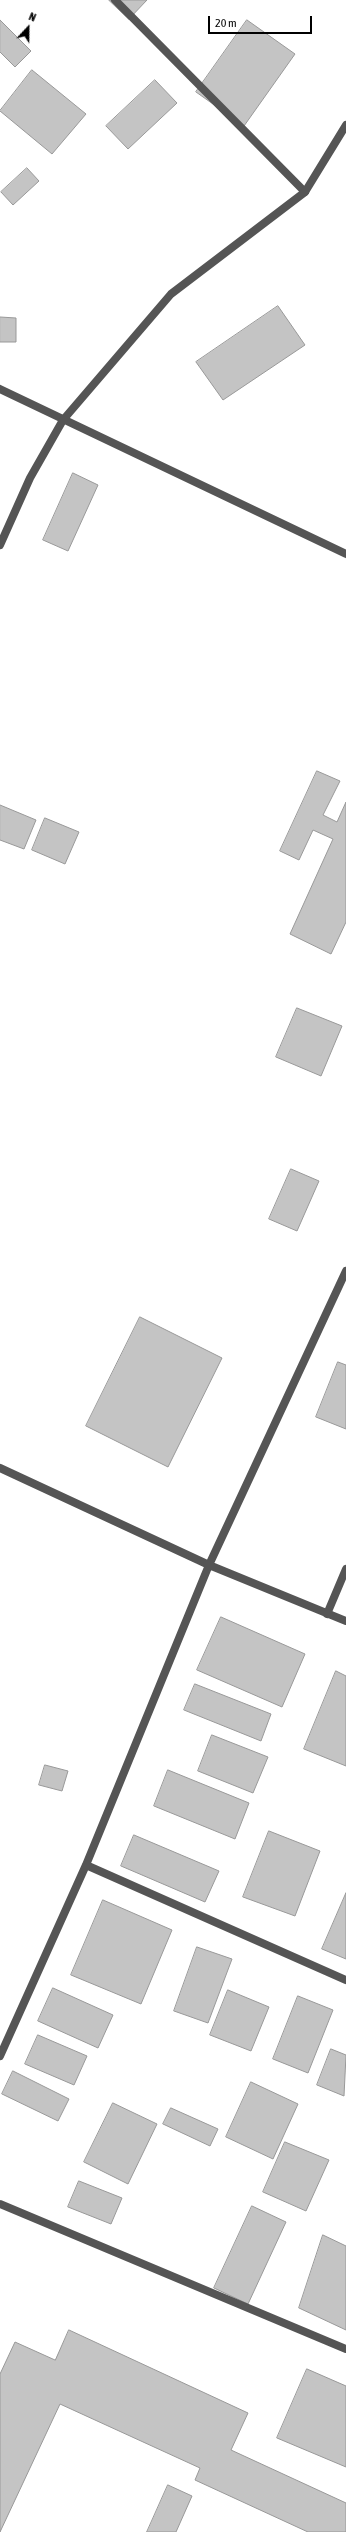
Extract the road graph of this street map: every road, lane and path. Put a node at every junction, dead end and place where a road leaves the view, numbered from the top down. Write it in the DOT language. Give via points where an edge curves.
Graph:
graph roads {
  1 [pos="115,0"];
  2 [pos="346,125"];
  3 [pos="305,192"];
  4 [pos="0,389"];
  5 [pos="63,420"];
  6 [pos="0,545"];
  7 [pos="346,554"];
  8 [pos="346,1271"];
  9 [pos="0,1468"];
  10 [pos="209,1565"];
  11 [pos="346,1569"];
  12 [pos="326,1614"];
  13 [pos="346,1622"];
  14 [pos="86,1865"];
  15 [pos="346,1980"];
  16 [pos="0,2056"];
  17 [pos="0,2204"];
  18 [pos="346,2348"];
  1 -- 3 [label="street"];
  2 -- 3 [label="street"];
  3 -- 5 [label="street" via="171,294"];
  4 -- 5 [label="street"];
  5 -- 6 [label="street" via="30,478"];
  5 -- 7 [label="street"];
  8 -- 10 [label="street"];
  9 -- 10 [label="street"];
  10 -- 12 [label="street"];
  10 -- 14 [label="street"];
  11 -- 12 [label="street"];
  12 -- 13 [label="street"];
  14 -- 15 [label="street"];
  14 -- 16 [label="street"];
  17 -- 18 [label="street"];
}
